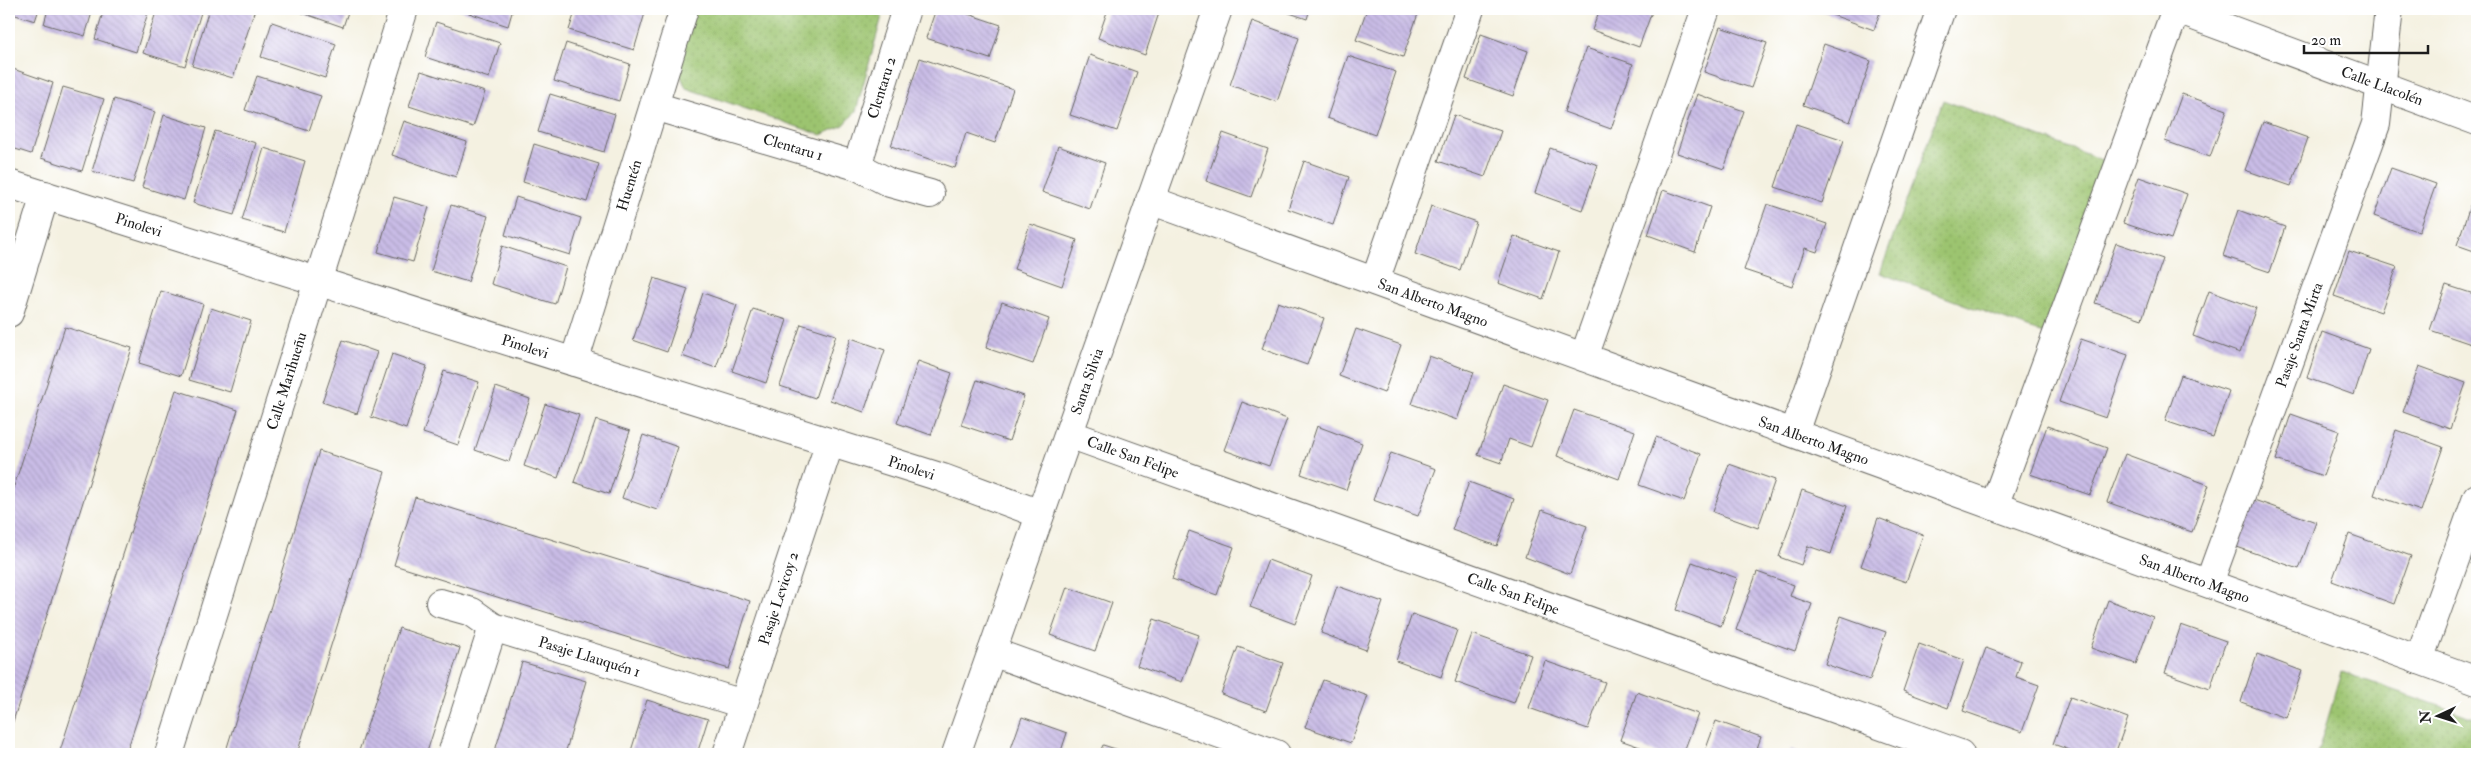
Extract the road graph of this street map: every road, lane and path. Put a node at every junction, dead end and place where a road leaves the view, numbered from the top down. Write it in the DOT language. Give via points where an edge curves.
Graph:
graph roads {
  1 [pos="404,9"];
  2 [pos="684,9"];
  3 [pos="906,9"];
  4 [pos="1218,9"];
  5 [pos="1470,9"];
  6 [pos="1706,9"];
  7 [pos="1941,9"];
  8 [pos="2175,9"];
  9 [pos="2389,9"];
  10 [pos="2380,85"];
  11 [pos="654,106"];
  12 [pos="2477,121"];
  13 [pos="857,166"];
  14 [pos="9,184"];
  15 [pos="930,194"];
  16 [pos="45,195"];
  17 [pos="1150,200"];
  18 [pos="319,281"];
  19 [pos="1374,281"];
  20 [pos="9,313"];
  21 [pos="1584,357"];
  22 [pos="574,362"];
  23 [pos="1794,433"];
  24 [pos="1068,434"];
  25 [pos="830,442"];
  26 [pos="2477,498"];
  27 [pos="1994,506"];
  28 [pos="1040,514"];
  29 [pos="2209,583"];
  30 [pos="440,603"];
  31 [pos="493,627"];
  32 [pos="992,652"];
  33 [pos="2419,660"];
  34 [pos="2477,681"];
  35 [pos="743,704"];
  36 [pos="1210,743"];
  37 [pos="169,754"];
  38 [pos="452,754"];
  39 [pos="727,754"];
  40 [pos="956,754"];
  41 [pos="1276,754"];
  42 [pos="1960,754"];
  1 -- 18 [label="street, Calle Marihueñu"];
  2 -- 11 [label="street, Huentén"];
  3 -- 13 [label="street, Clentaru 2"];
  4 -- 17 [label="street, Santa Silvia"];
  5 -- 19 [label="street"];
  6 -- 21 [label="street"];
  7 -- 23 [label="street"];
  8 -- 10 [label="street, Calle Llacolén"];
  8 -- 27 [label="street"];
  9 -- 10 [label="street, Pasaje Santa Mirta"];
  10 -- 12 [label="street, Calle Llacolén"];
  10 -- 29 [label="street, Pasaje Santa Mirta" via="2376,124"];
  11 -- 13 [label="street, Clentaru 1"];
  11 -- 22 [label="street, Huentén"];
  13 -- 15 [label="street, Clentaru 1" via="890,183"];
  14 -- 16 [label="street, Pinolevi"];
  16 -- 18 [label="street, Pinolevi"];
  16 -- 20 [label="street"];
  17 -- 19 [label="street, San Alberto Magno"];
  17 -- 24 [label="street, Santa Silvia"];
  18 -- 22 [label="street, Pinolevi"];
  18 -- 37 [label="street, Calle Marihueñu"];
  19 -- 21 [label="street, San Alberto Magno"];
  21 -- 23 [label="street, San Alberto Magno"];
  22 -- 25 [label="street, Pinolevi"];
  23 -- 27 [label="street, San Alberto Magno"];
  24 -- 28 [label="street, Santa Silvia"];
  24 -- 42 [label="street, Calle San Felipe"];
  25 -- 28 [label="street, Pinolevi" via="943,478"];
  25 -- 35 [label="street, Pasaje Levicoy 2"];
  26 -- 33 [label="street"];
  27 -- 29 [label="street, San Alberto Magno"];
  28 -- 32 [label="street, Santa Silvia"];
  29 -- 33 [label="street, San Alberto Magno"];
  30 -- 31 [label="street, Pasaje Llauquén 1" via="472,612"];
  31 -- 35 [label="street, Pasaje Llauquén 1"];
  31 -- 38 [label="street"];
  32 -- 36 [label="street"];
  32 -- 40 [label="street, Santa Silvia"];
  33 -- 34 [label="street, San Alberto Magno"];
  35 -- 39 [label="street, Pasaje Levicoy 2"];
  36 -- 41 [label="street"];
}
